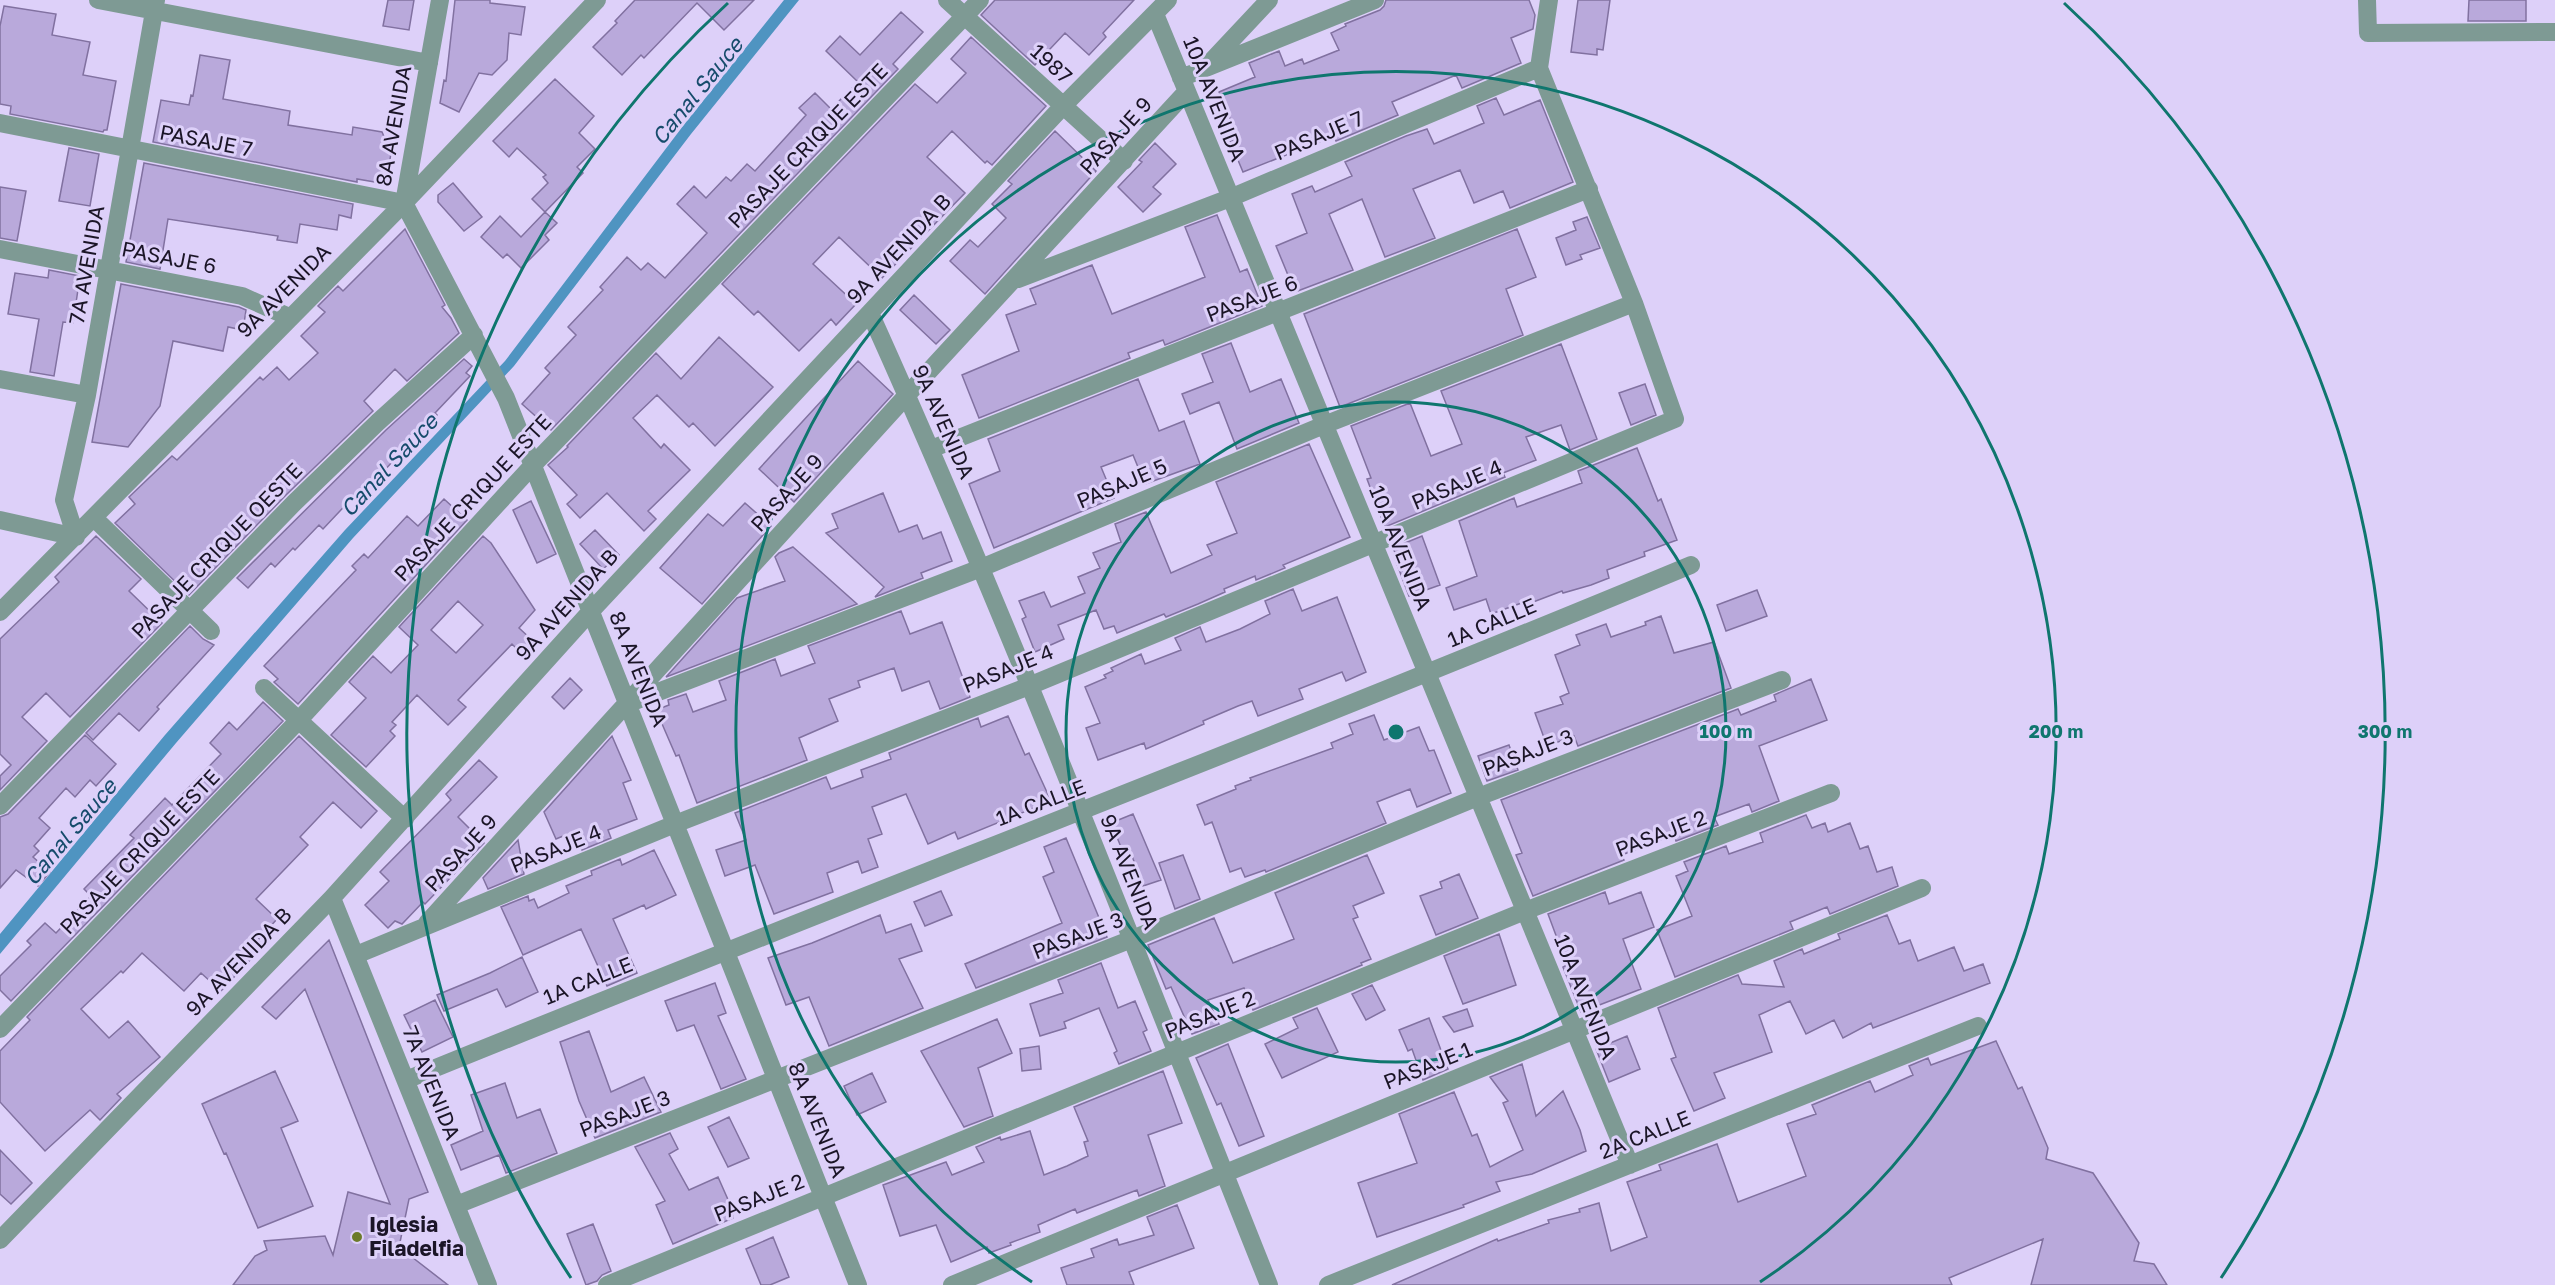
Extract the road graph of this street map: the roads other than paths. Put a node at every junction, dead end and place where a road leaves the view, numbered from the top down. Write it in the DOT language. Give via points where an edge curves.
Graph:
graph roads {
  1 [pos="98,0"];
  2 [pos="440,0"];
  3 [pos="597,0"];
  4 [pos="947,0"];
  5 [pos="980,0"];
  6 [pos="1168,0"];
  7 [pos="1269,0"];
  8 [pos="1375,0"];
  9 [pos="1549,0"];
  10 [pos="2367,0"];
  11 [pos="155,5"];
  12 [pos="1155,14"];
  13 [pos="965,16"];
  14 [pos="2555,32"];
  15 [pos="429,63"];
  16 [pos="1205,68"];
  17 [pos="1539,68"];
  18 [pos="1184,85"];
  19 [pos="1064,106"];
  20 [pos="0,123"];
  21 [pos="130,148"];
  22 [pos="1124,161"];
  23 [pos="1589,189"];
  24 [pos="1230,198"];
  25 [pos="404,203"];
  26 [pos="0,249"];
  27 [pos="109,269"];
  28 [pos="1014,280"];
  29 [pos="1634,303"];
  30 [pos="870,313"];
  31 [pos="1278,314"];
  32 [pos="289,317"];
  33 [pos="474,335"];
  34 [pos="0,378"];
  35 [pos="87,394"];
  36 [pos="907,395"];
  37 [pos="1324,425"];
  38 [pos="931,449"];
  39 [pos="533,465"];
  40 [pos="94,518"];
  41 [pos="0,520"];
  42 [pos="76,537"];
  43 [pos="1374,544"];
  44 [pos="1691,565"];
  45 [pos="981,568"];
  46 [pos="591,611"];
  47 [pos="0,612"];
  48 [pos="190,612"];
  49 [pos="211,631"];
  50 [pos="1428,674"];
  51 [pos="1782,680"];
  52 [pos="1029,686"];
  53 [pos="264,688"];
  54 [pos="627,704"];
  55 [pos="299,720"];
  56 [pos="1831,793"];
  57 [pos="1478,797"];
  58 [pos="0,806"];
  59 [pos="1080,812"];
  60 [pos="405,819"];
  61 [pos="675,824"];
  62 [pos="1922,888"];
  63 [pos="332,898"];
  64 [pos="1525,911"];
  65 [pos="423,927"];
  66 [pos="1132,939"];
  67 [pos="725,950"];
  68 [pos="356,955"];
  69 [pos="1978,1026"];
  70 [pos="0,1029"];
  71 [pos="1574,1031"];
  72 [pos="1176,1053"];
  73 [pos="776,1079"];
  74 [pos="406,1080"];
  75 [pos="1630,1165"];
  76 [pos="1224,1174"];
  77 [pos="823,1196"];
  78 [pos="456,1205"];
  79 [pos="3,1229"];
  80 [pos="488,1285"];
  81 [pos="608,1285"];
  82 [pos="858,1285"];
  83 [pos="952,1285"];
  84 [pos="1269,1285"];
  85 [pos="1328,1285"];
  1 -- 11 [label="street"];
  2 -- 15 [label="street, 8A AVENIDA"];
  3 -- 25 [label="street, 9A AVENIDA"];
  4 -- 13 [label="street, 1987"];
  5 -- 13 [label="street, PASAJE CRIQUE ESTE"];
  6 -- 12 [label="street, 9A AVENIDA B"];
  7 -- 16 [label="street"];
  8 -- 16 [label="street"];
  9 -- 17 [label="street"];
  10 -- 14 [label="street" via="2368,33"];
  11 -- 15 [label="street"];
  11 -- 21 [label="street, 7A AVENIDA"];
  12 -- 18 [label="street, 10A AVENIDA"];
  12 -- 19 [label="street, 9A AVENIDA B"];
  13 -- 19 [label="street, 1987"];
  13 -- 39 [label="street, PASAJE CRIQUE ESTE"];
  15 -- 25 [label="street, 8A AVENIDA"];
  16 -- 18 [label="street"];
  17 -- 23 [label="street"];
  17 -- 24 [label="street, PASAJE 7"];
  18 -- 22 [label="street, PASAJE 9"];
  18 -- 24 [label="street, 10A AVENIDA"];
  19 -- 22 [label="street, 1987"];
  19 -- 30 [label="street, 9A AVENIDA B"];
  20 -- 21 [label="street, PASAJE 7"];
  21 -- 25 [label="street, PASAJE 7"];
  21 -- 27 [label="street, 7A AVENIDA"];
  22 -- 28 [label="street, PASAJE 9"];
  23 -- 29 [label="street"];
  23 -- 31 [label="street, PASAJE 6"];
  24 -- 28 [label="street, PASAJE 7"];
  24 -- 31 [label="street, 10A AVENIDA"];
  25 -- 32 [label="street, 9A AVENIDA"];
  25 -- 33 [label="street, 8A AVENIDA"];
  26 -- 27 [label="street, PASAJE 6"];
  27 -- 32 [label="street, PASAJE 6" via="242,296"];
  27 -- 35 [label="street, 7A AVENIDA"];
  28 -- 36 [label="street, PASAJE 9"];
  29 -- 37 [label="street, PASAJE 5"];
  29 -- 43 [label="street, PASAJE 4" via="1675,419"];
  30 -- 36 [label="street, 9A AVENIDA"];
  30 -- 46 [label="street, 9A AVENIDA B"];
  31 -- 37 [label="street, 10A AVENIDA"];
  31 -- 38 [label="street, PASAJE 6"];
  32 -- 40 [label="street, 9A AVENIDA"];
  33 -- 39 [label="street, 8A AVENIDA" via="506,398"];
  33 -- 48 [label="street, PASAJE CRIQUE OESTE" via="327,471"];
  34 -- 35 [label="street"];
  35 -- 42 [label="street, 7A AVENIDA" via="64,500"];
  36 -- 38 [label="street, 9A AVENIDA"];
  36 -- 54 [label="street, PASAJE 9"];
  37 -- 43 [label="street, 10A AVENIDA"];
  37 -- 45 [label="street, PASAJE 5"];
  38 -- 45 [label="street, 9A AVENIDA"];
  39 -- 46 [label="street, 8A AVENIDA"];
  39 -- 55 [label="street, PASAJE CRIQUE ESTE"];
  40 -- 42 [label="street, 9A AVENIDA"];
  40 -- 48 [label="street"];
  41 -- 42 [label="street"];
  42 -- 47 [label="street, 9A AVENIDA"];
  43 -- 50 [label="street, 10A AVENIDA"];
  43 -- 52 [label="street, PASAJE 4"];
  44 -- 50 [label="street, 1A CALLE"];
  45 -- 52 [label="street, 9A AVENIDA"];
  45 -- 54 [label="street, PASAJE 5"];
  46 -- 54 [label="street, 8A AVENIDA"];
  46 -- 60 [label="street, 9A AVENIDA B"];
  48 -- 49 [label="street"];
  48 -- 58 [label="street, PASAJE CRIQUE OESTE"];
  50 -- 57 [label="street, 10A AVENIDA"];
  50 -- 59 [label="street, 1A CALLE"];
  51 -- 57 [label="street, PASAJE 3"];
  52 -- 59 [label="street, 9A AVENIDA"];
  52 -- 61 [label="street, PASAJE 4"];
  53 -- 55 [label="street"];
  54 -- 61 [label="street, 8A AVENIDA"];
  54 -- 65 [label="street, PASAJE 9"];
  55 -- 60 [label="street"];
  55 -- 70 [label="street, PASAJE CRIQUE ESTE"];
  56 -- 64 [label="street, PASAJE 2"];
  57 -- 64 [label="street, 10A AVENIDA"];
  57 -- 66 [label="street, PASAJE 3"];
  59 -- 66 [label="street, 9A AVENIDA"];
  59 -- 67 [label="street, 1A CALLE"];
  60 -- 63 [label="street, 9A AVENIDA B"];
  61 -- 65 [label="street, PASAJE 4"];
  61 -- 67 [label="street, 8A AVENIDA"];
  62 -- 71 [label="street, PASAJE 1"];
  63 -- 68 [label="street, 7A AVENIDA"];
  63 -- 79 [label="street, 9A AVENIDA B"];
  64 -- 71 [label="street, 10A AVENIDA"];
  64 -- 72 [label="street, PASAJE 2"];
  65 -- 68 [label="street, PASAJE 4"];
  66 -- 72 [label="street, 9A AVENIDA"];
  66 -- 73 [label="street, PASAJE 3"];
  67 -- 73 [label="street, 8A AVENIDA"];
  67 -- 74 [label="street, 1A CALLE"];
  68 -- 74 [label="street, 7A AVENIDA"];
  69 -- 75 [label="street, 2A CALLE"];
  71 -- 75 [label="street, 10A AVENIDA"];
  71 -- 76 [label="street, PASAJE 1"];
  72 -- 76 [label="street, 9A AVENIDA"];
  72 -- 77 [label="street, PASAJE 2"];
  73 -- 77 [label="street, 8A AVENIDA"];
  73 -- 78 [label="street, PASAJE 3"];
  74 -- 78 [label="street, 7A AVENIDA"];
  75 -- 85 [label="street, 2A CALLE"];
  76 -- 83 [label="street, PASAJE 1"];
  76 -- 84 [label="street, 9A AVENIDA"];
  77 -- 81 [label="street, PASAJE 2"];
  77 -- 82 [label="street, 8A AVENIDA"];
  78 -- 80 [label="street, 7A AVENIDA"];
}
